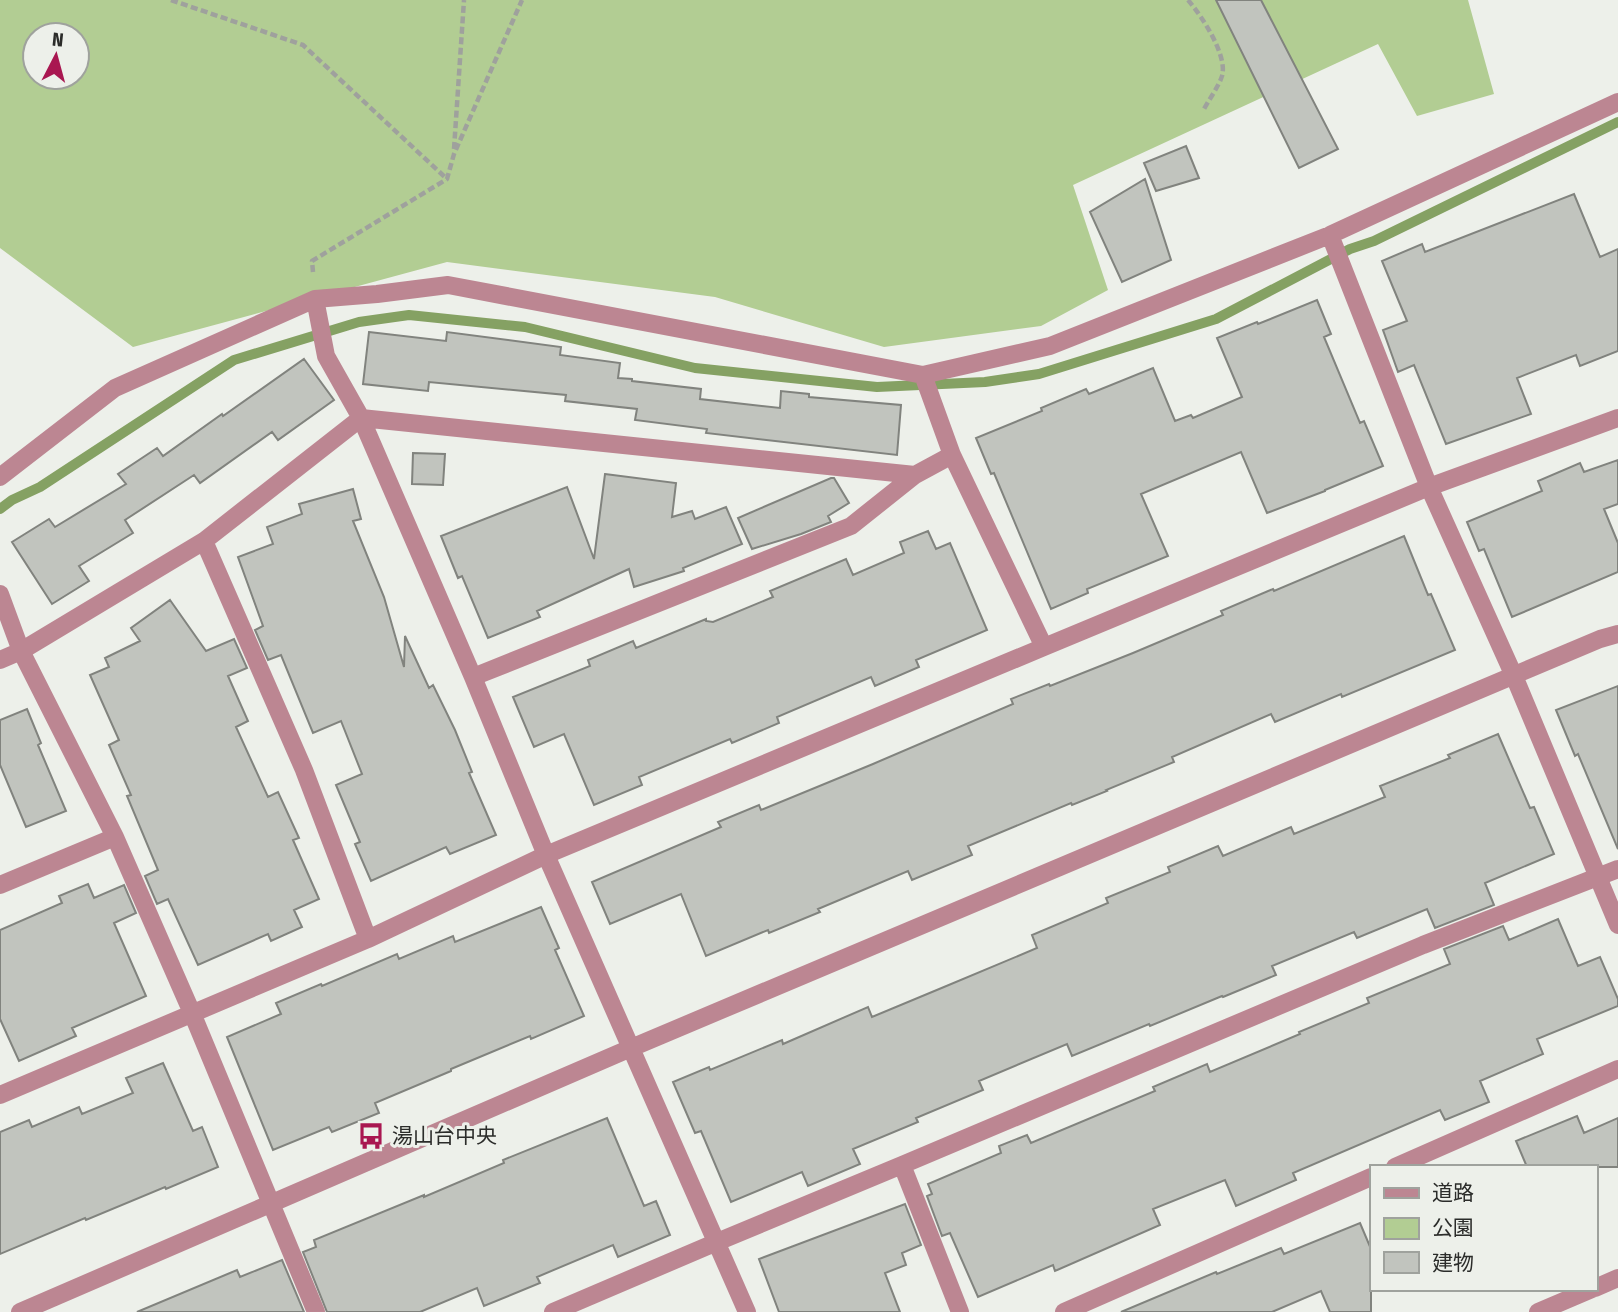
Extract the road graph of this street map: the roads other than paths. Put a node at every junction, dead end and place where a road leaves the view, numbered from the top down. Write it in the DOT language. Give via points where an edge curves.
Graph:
graph roads {
  1 [pos="1616,106"];
  2 [pos="1330,236"];
  3 [pos="315,299"];
  4 [pos="924,376"];
  5 [pos="361,418"];
  6 [pos="1618,418"];
  7 [pos="952,455"];
  8 [pos="915,475"];
  9 [pos="0,477"];
  10 [pos="1429,487"];
  11 [pos="204,541"];
  12 [pos="0,594"];
  13 [pos="1618,635"];
  14 [pos="1044,647"];
  15 [pos="21,651"];
  16 [pos="0,660"];
  17 [pos="1514,676"];
  18 [pos="473,677"];
  19 [pos="116,837"];
  20 [pos="547,855"];
  21 [pos="1618,869"];
  22 [pos="1598,877"];
  23 [pos="0,885"];
  24 [pos="1618,925"];
  25 [pos="368,939"];
  26 [pos="192,1013"];
  27 [pos="631,1048"];
  28 [pos="1618,1069"];
  29 [pos="0,1095"];
  30 [pos="1400,1165"];
  31 [pos="902,1166"];
  32 [pos="1370,1177"];
  33 [pos="272,1204"];
  34 [pos="717,1242"];
  35 [pos="1618,1278"];
  36 [pos="1597,1288"];
  37 [pos="1589,1291"];
  38 [pos="20,1312"];
  39 [pos="316,1312"];
  40 [pos="553,1312"];
  41 [pos="747,1312"];
  42 [pos="960,1312"];
  43 [pos="1064,1312"];
  44 [pos="1538,1312"];
  1 -- 2 [label="street"];
  2 -- 4 [label="street" via="1049,346"];
  2 -- 10 [label="street"];
  3 -- 4 [label="street" via="448,285"];
  3 -- 5 [label="street" via="326,356"];
  3 -- 9 [label="street" via="115,388"];
  4 -- 7 [label="street"];
  5 -- 8 [label="street"];
  5 -- 11 [label="street"];
  5 -- 18 [label="street"];
  6 -- 10 [label="street"];
  7 -- 8 [label="street"];
  7 -- 14 [label="street"];
  8 -- 18 [label="street" via="851,526"];
  10 -- 14 [label="street"];
  10 -- 17 [label="street"];
  11 -- 15 [label="street"];
  11 -- 25 [label="street" via="304,771"];
  12 -- 15 [label="street"];
  13 -- 17 [label="street"];
  14 -- 20 [label="street"];
  15 -- 16 [label="street"];
  15 -- 19 [label="street"];
  17 -- 22 [label="street"];
  17 -- 27 [label="street"];
  18 -- 20 [label="street"];
  19 -- 23 [label="street"];
  19 -- 26 [label="street"];
  20 -- 25 [label="street"];
  20 -- 27 [label="street"];
  21 -- 22 [label="street"];
  22 -- 24 [label="street"];
  22 -- 31 [label="street" via="1423,945"];
  25 -- 26 [label="street"];
  26 -- 29 [label="street"];
  26 -- 33 [label="street"];
  27 -- 33 [label="street"];
  27 -- 34 [label="street"];
  28 -- 30 [label="street"];
  31 -- 34 [label="street"];
  31 -- 42 [label="street"];
  32 -- 43 [label="street"];
  33 -- 38 [label="street"];
  33 -- 39 [label="street"];
  34 -- 40 [label="street"];
  34 -- 41 [label="street"];
  35 -- 36 [label="street"];
  37 -- 44 [label="street"];
}
